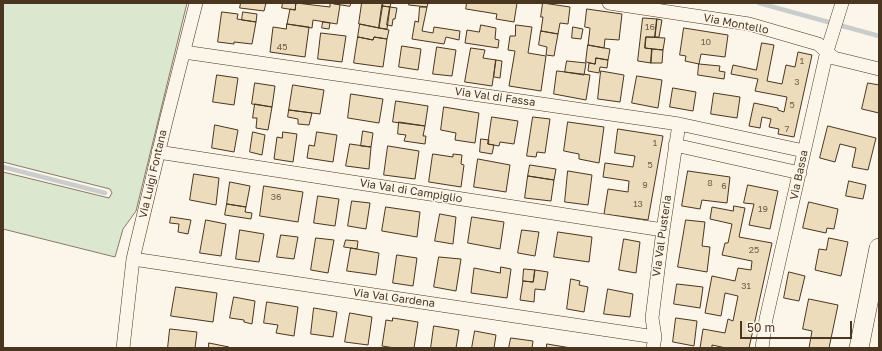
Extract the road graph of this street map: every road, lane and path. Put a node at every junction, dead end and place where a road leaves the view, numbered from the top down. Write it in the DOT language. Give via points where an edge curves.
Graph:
graph roads {
  1 [pos="196,3"];
  2 [pos="609,3"];
  3 [pos="842,3"];
  4 [pos="827,51"];
  5 [pos="184,52"];
  6 [pos="879,69"];
  7 [pos="679,124"];
  8 [pos="675,145"];
  9 [pos="158,152"];
  10 [pos="804,152"];
  11 [pos="800,172"];
  12 [pos="663,230"];
  13 [pos="879,248"];
  14 [pos="133,259"];
  15 [pos="654,343"];
  16 [pos="123,348"];
  17 [pos="762,348"];
  18 [pos="859,348"];
  1 -- 5 [label="street, Via Luigi Fontana"];
  2 -- 4 [label="street, Via Montello" via="749,24 818,44"];
  3 -- 4 [label="street, Via Bassa"];
  4 -- 6 [label="street, Via Montello" via="834,58"];
  4 -- 10 [label="street, Via Bassa"];
  5 -- 7 [label="street, Via Val di Fassa"];
  5 -- 9 [label="street, Via Luigi Fontana"];
  7 -- 8 [label="street, Via Val Pusteria"];
  7 -- 10 [label="street, Via Val di Fassa"];
  8 -- 11 [label="street"];
  8 -- 12 [label="street, Via Val Pusteria"];
  9 -- 12 [label="street, Via Val di Campiglio"];
  9 -- 14 [label="street, Via Luigi Fontana"];
  10 -- 11 [label="street, Via Bassa"];
  11 -- 17 [label="street, Via Bassa" via="766,319"];
  12 -- 15 [label="street, Via Val Pusteria" via="652,318"];
  13 -- 18 [label="street"];
  14 -- 15 [label="street, Via Val Gardena"];
  14 -- 16 [label="street, Via Luigi Fontana"];
}
